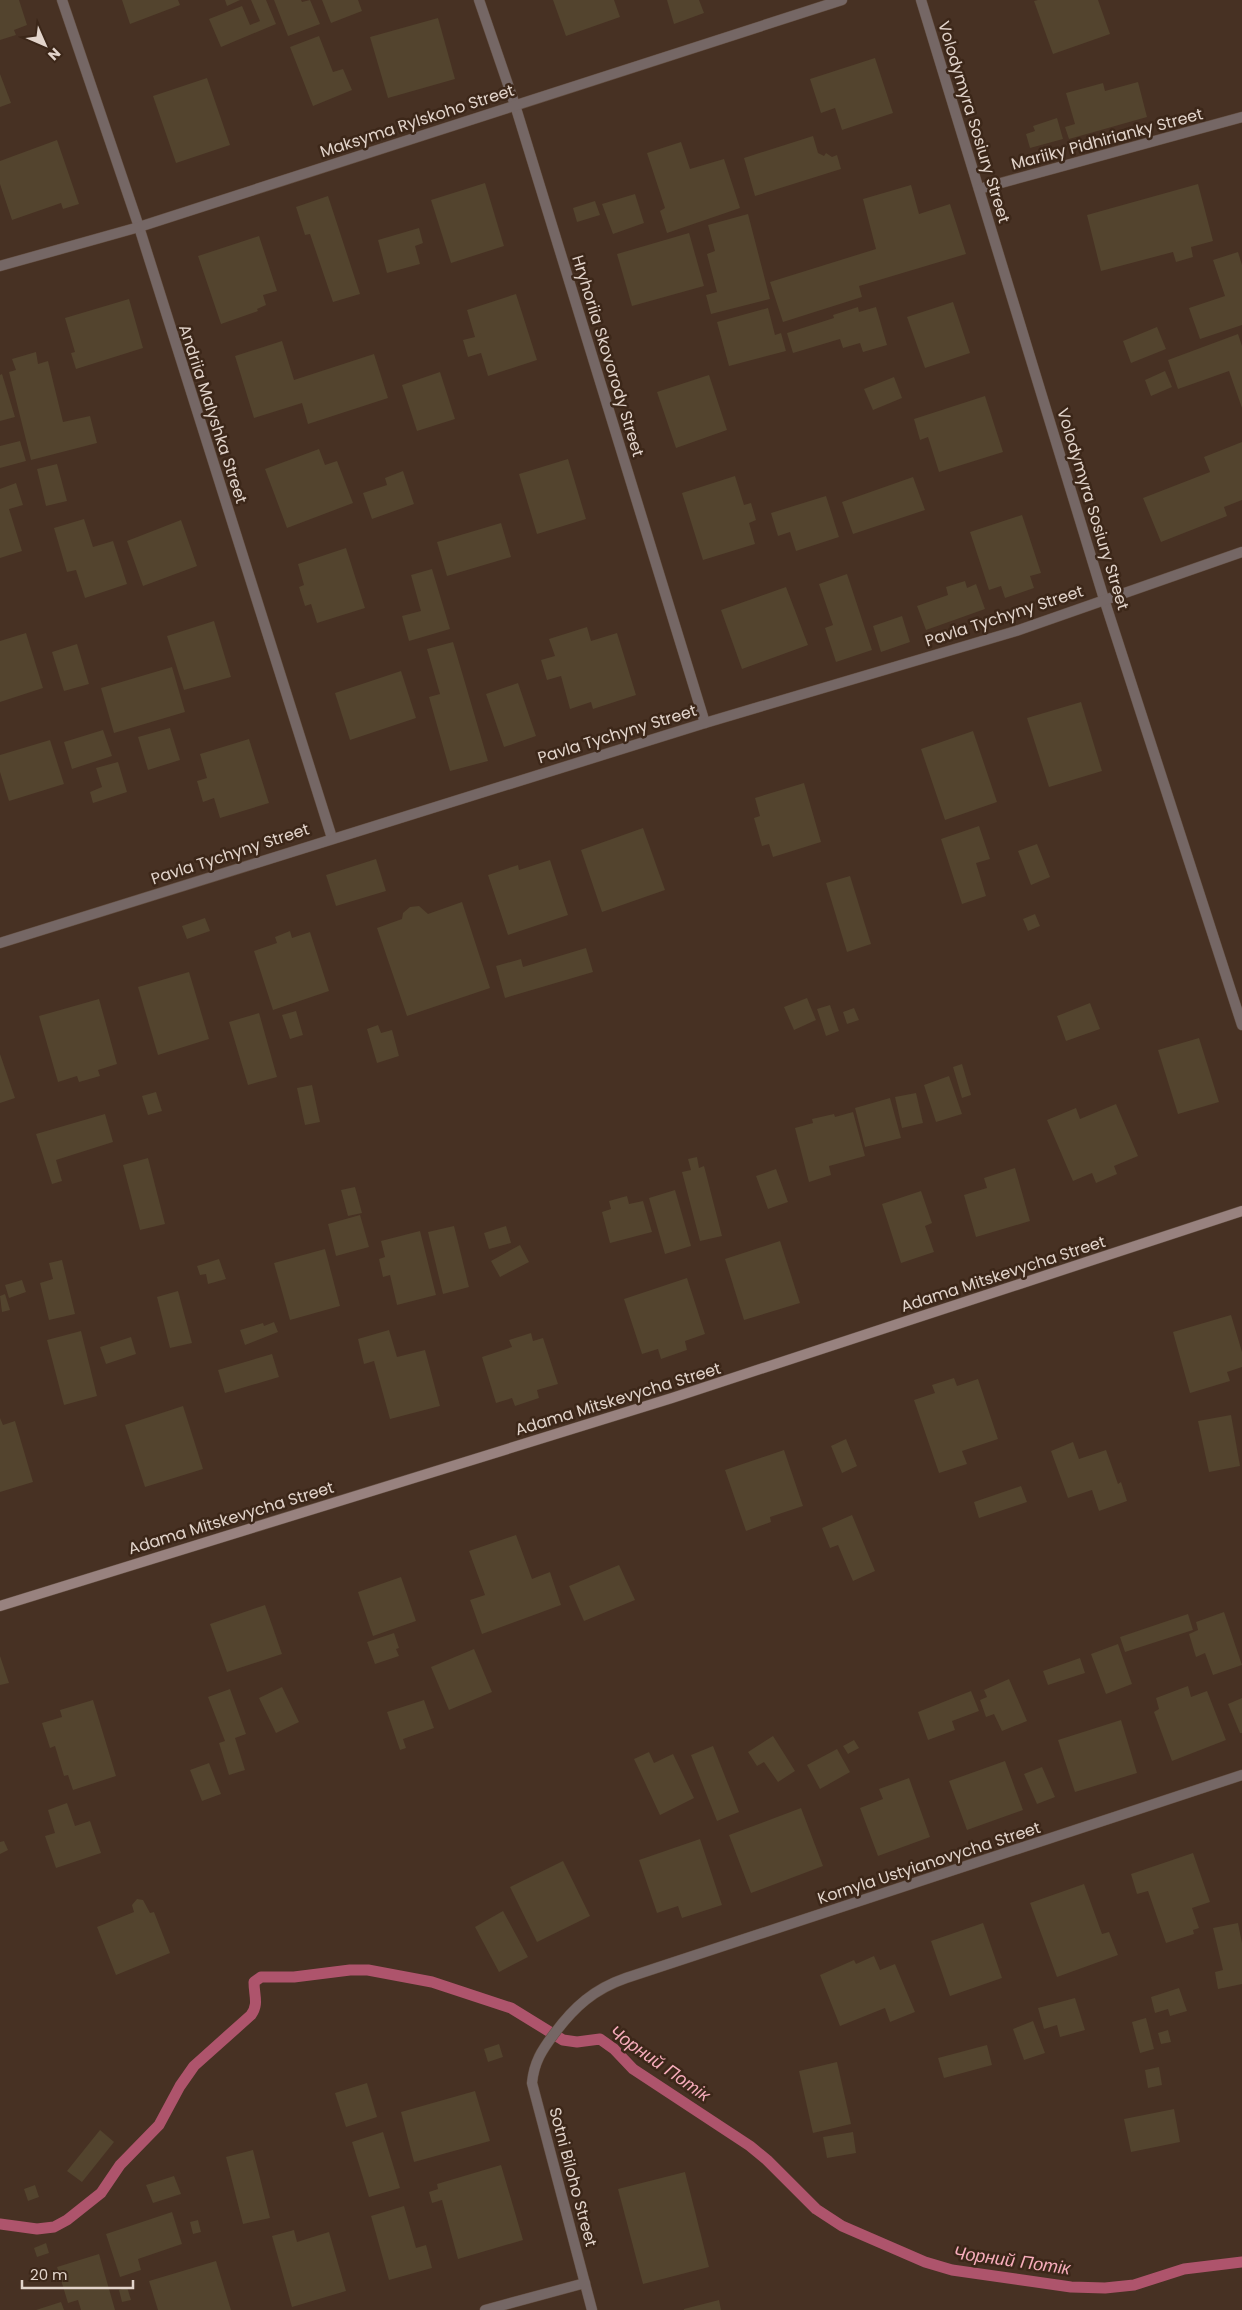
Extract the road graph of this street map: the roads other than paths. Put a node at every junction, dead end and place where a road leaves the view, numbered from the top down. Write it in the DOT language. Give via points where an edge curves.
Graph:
graph roads {
  1 [pos="62,0"];
  2 [pos="479,0"];
  3 [pos="842,0"];
  4 [pos="921,0"];
  5 [pos="515,105"];
  6 [pos="1242,118"];
  7 [pos="979,188"];
  8 [pos="139,228"];
  9 [pos="0,266"];
  10 [pos="1242,552"];
  11 [pos="1104,599"];
  12 [pos="704,722"];
  13 [pos="332,838"];
  14 [pos="0,943"];
  15 [pos="1242,1025"];
  16 [pos="1242,1211"];
  17 [pos="0,1606"];
  18 [pos="1242,1775"];
  19 [pos="564,2021"];
  20 [pos="585,2283"];
  21 [pos="485,2310"];
  22 [pos="592,2310"];
  1 -- 8 [label="street, Andriia Malyshka Street"];
  2 -- 5 [label="street, Hryhoriia Skovorody Street"];
  3 -- 5 [label="street, Maksyma Rylskoho Street"];
  4 -- 7 [label="street, Volodymyra Sosiury Street"];
  5 -- 8 [label="street, Maksyma Rylskoho Street"];
  5 -- 12 [label="street, Hryhoriia Skovorody Street"];
  6 -- 7 [label="street, Mariiky Pidhirianky Street"];
  7 -- 11 [label="street, Volodymyra Sosiury Street"];
  8 -- 9 [label="street, Maksyma Rylskoho Street"];
  8 -- 13 [label="street, Andriia Malyshka Street"];
  10 -- 11 [label="street, Pavla Tychyny Street"];
  11 -- 12 [label="street, Pavla Tychyny Street" via="1016,631"];
  11 -- 15 [label="street, Volodymyra Sosiury Street"];
  12 -- 13 [label="street, Pavla Tychyny Street"];
  13 -- 14 [label="street, Pavla Tychyny Street"];
  16 -- 17 [label="street, Adama Mitskevycha Street" via="672,1398"];
  18 -- 19 [label="street, Kornyla Ustyianovycha Street" via="626,1978 590,1995"];
  19 -- 20 [label="street, Sotni Biloho Street" via="536,2061 532,2083"];
  20 -- 21 [label="street"];
  20 -- 22 [label="street, Sotni Biloho Street"];
}
